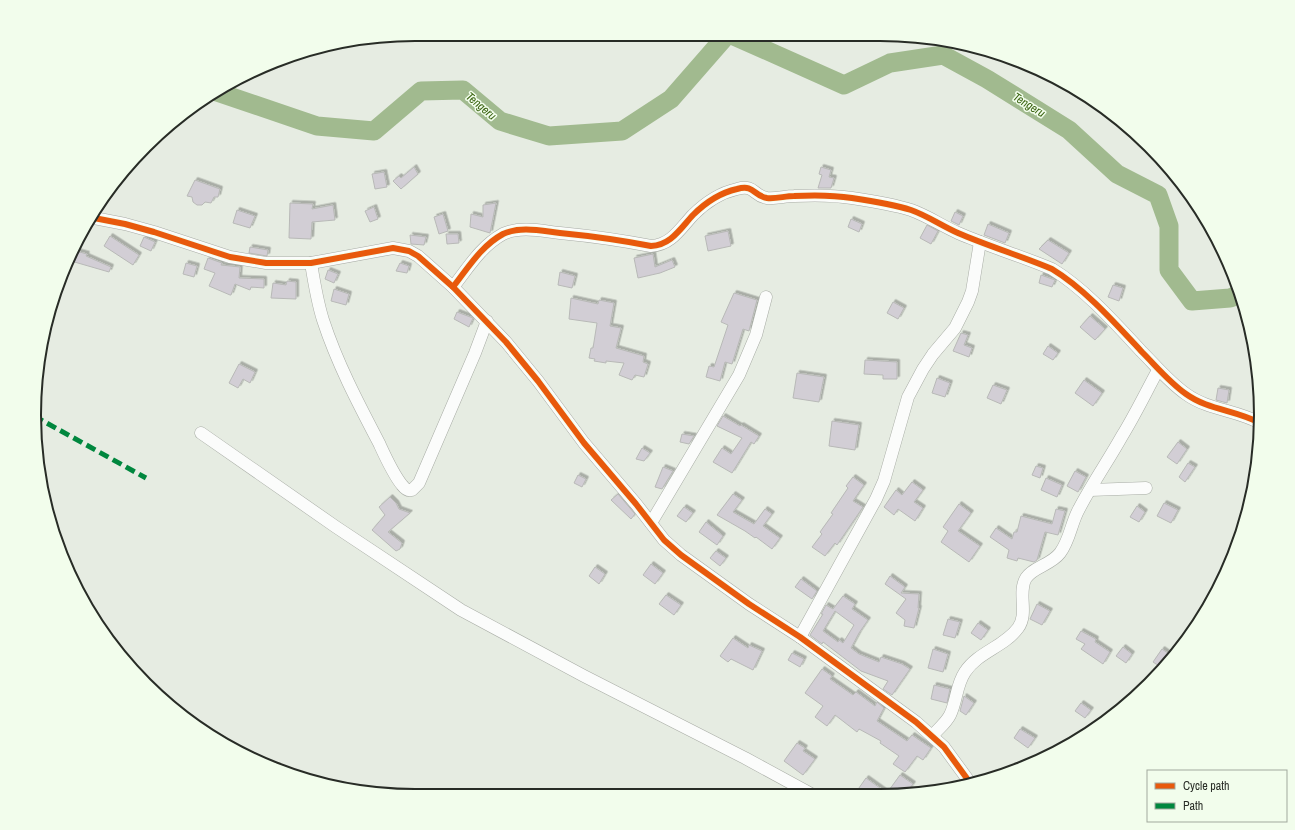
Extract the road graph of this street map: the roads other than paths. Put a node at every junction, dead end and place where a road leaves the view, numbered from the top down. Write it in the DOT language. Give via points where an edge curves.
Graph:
graph roads {
  1 [pos="97,219"];
  2 [pos="980,242"];
  3 [pos="311,263"];
  4 [pos="453,287"];
  5 [pos="766,297"];
  6 [pos="487,321"];
  7 [pos="1158,370"];
  8 [pos="1254,420"];
  9 [pos="201,433"];
  10 [pos="1146,488"];
  11 [pos="1090,490"];
  12 [pos="651,523"];
  13 [pos="800,638"];
  14 [pos="932,736"];
  15 [pos="967,778"];
  16 [pos="802,789"];
  1 -- 3 [label="street" via="154,232 248,260 272,264"];
  2 -- 4 [label="street" via="912,210 850,198 766,198 743,187 711,200 674,237 658,245 534,230 511,231 480,252"];
  2 -- 7 [label="street" via="1037,262 1064,277 1096,305"];
  2 -- 13 [label="street" via="972,291 963,315 914,383 876,499"];
  3 -- 4 [label="street" via="381,249 402,248 418,256"];
  3 -- 6 [label="street" via="314,288 332,347 401,485 408,490 412,490 419,483"];
  4 -- 6 [label="street"];
  5 -- 12 [label="street" via="756,335 739,375"];
  6 -- 12 [label="street" via="538,381 584,444"];
  7 -- 8 [label="street" via="1196,400"];
  7 -- 11 [label="street"];
  9 -- 16 [label="street" via="461,610"];
  10 -- 11 [label="street"];
  11 -- 14 [label="street" via="1078,510 1065,546 1053,561 1034,570 1025,580 1024,609 1018,627 964,672 950,715"];
  12 -- 13 [label="street" via="664,540 681,555"];
  13 -- 14 [label="street" via="895,706"];
  14 -- 15 [label="street" via="954,759"];
}
